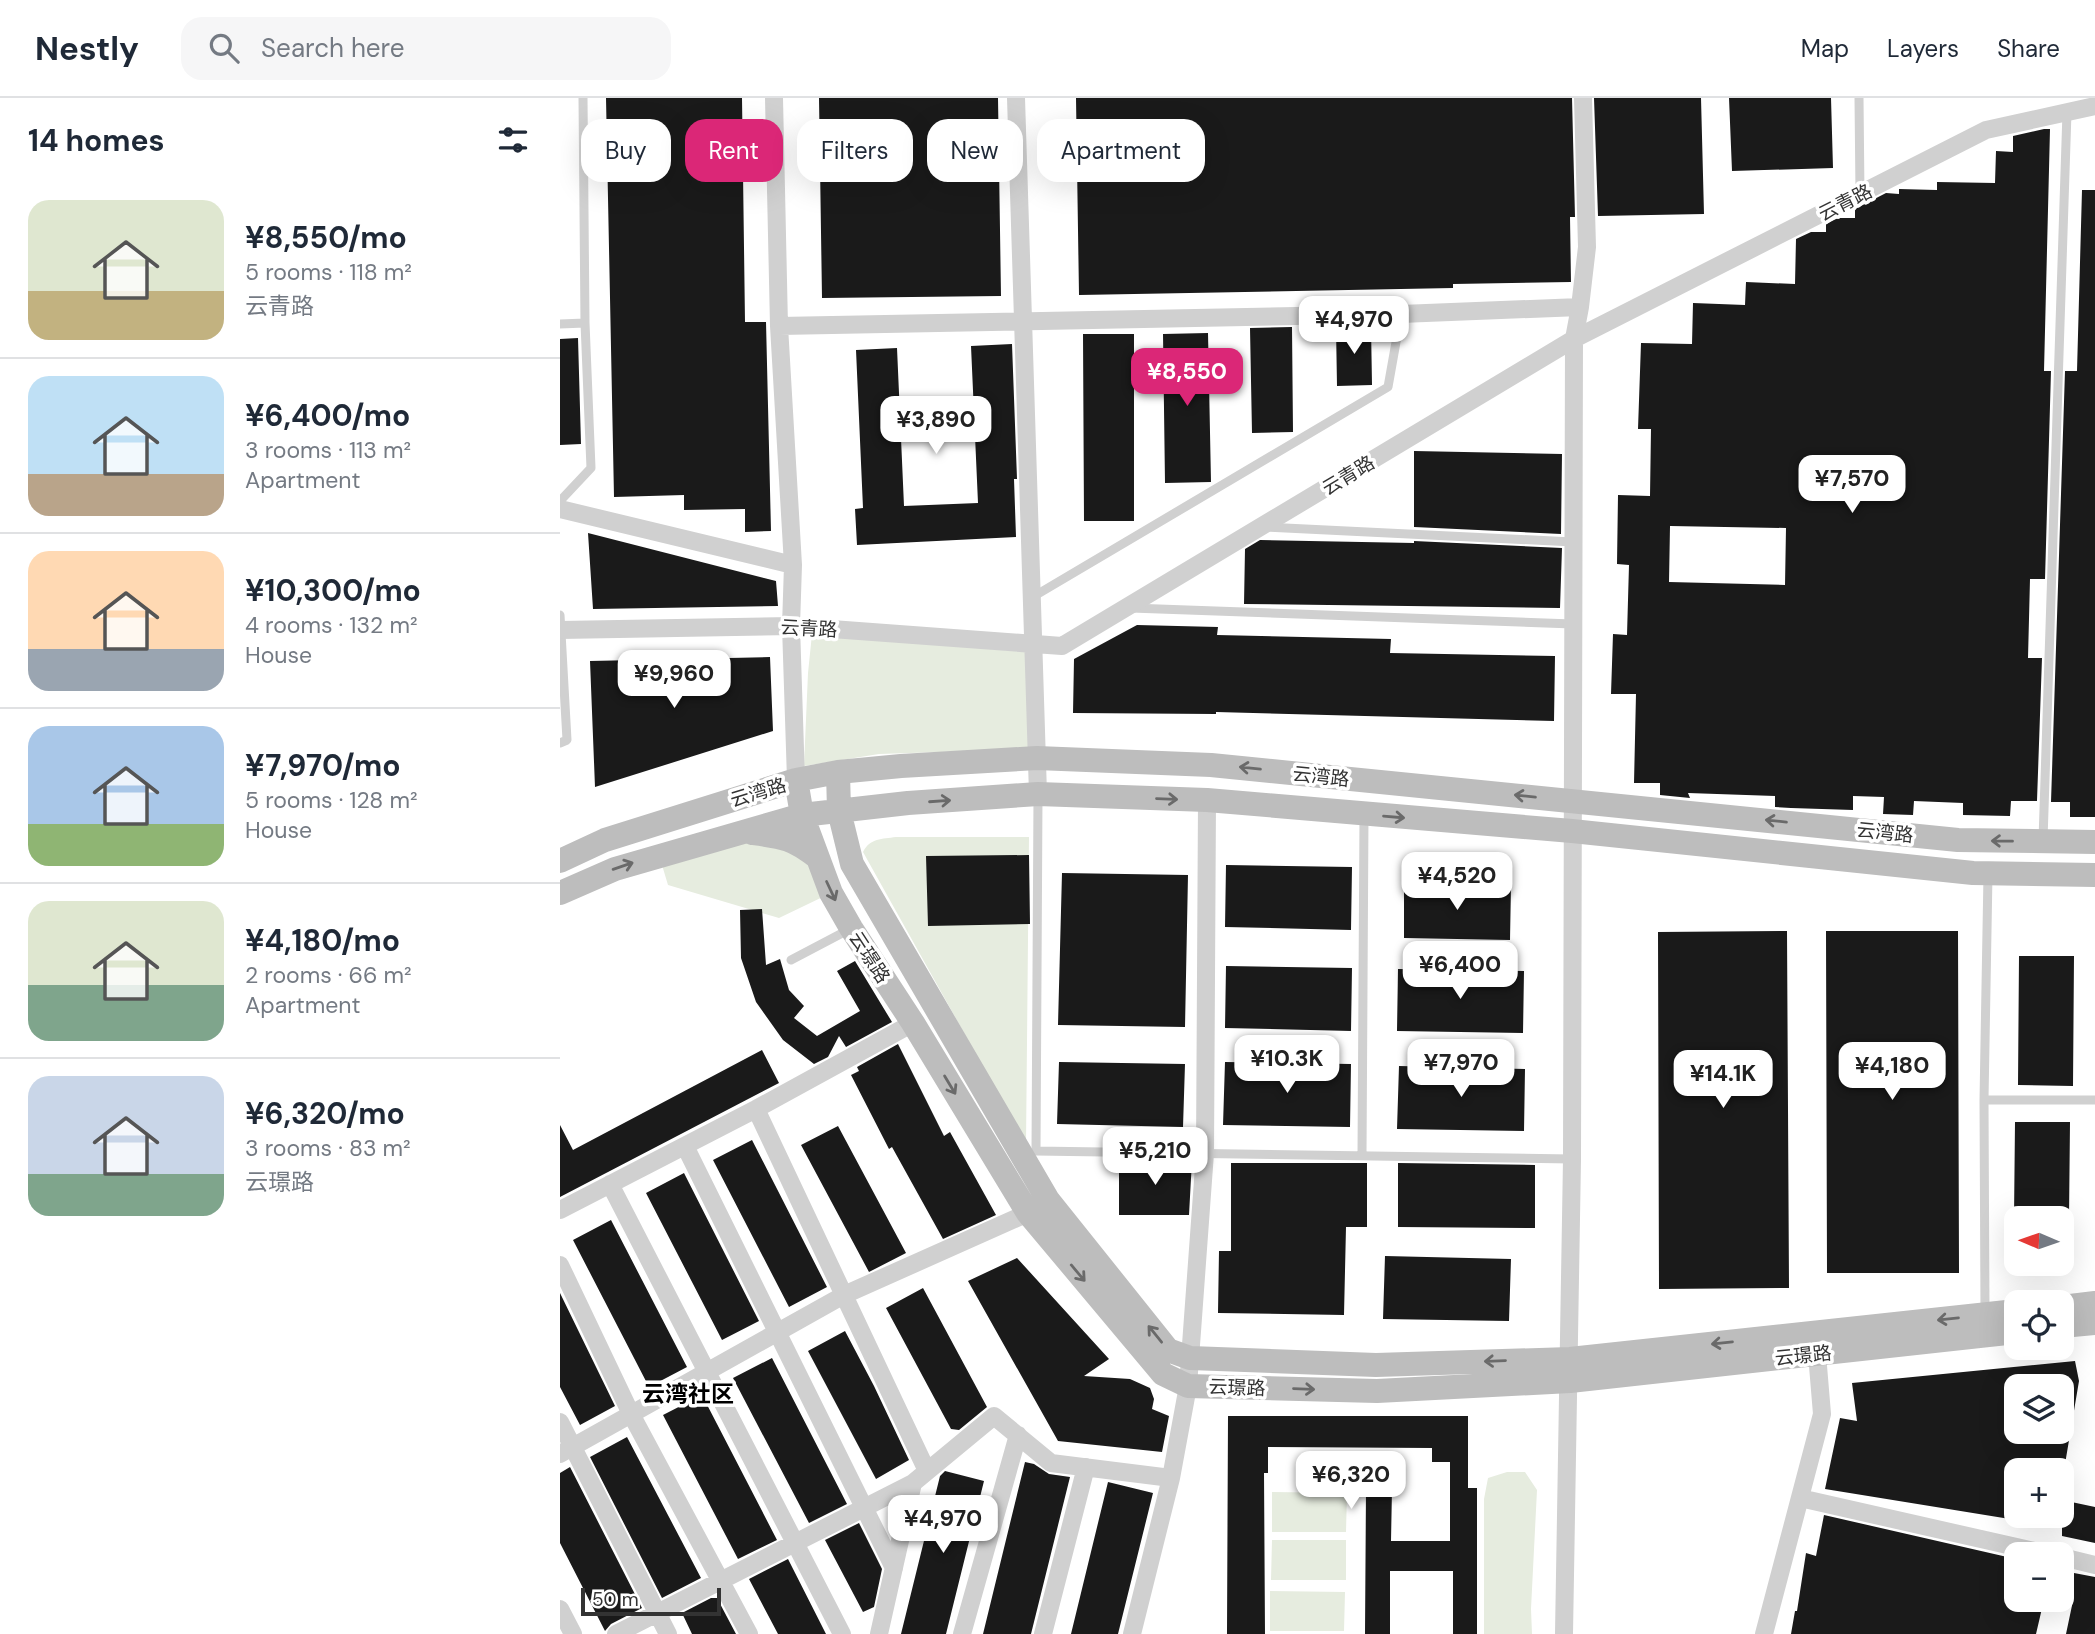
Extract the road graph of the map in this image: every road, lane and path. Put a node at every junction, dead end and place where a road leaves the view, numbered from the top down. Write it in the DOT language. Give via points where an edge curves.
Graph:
graph roads {
  1 [pos="583,98"];
  2 [pos="774,98"];
  3 [pos="1016,98"];
  4 [pos="1583,98"];
  5 [pos="1859,98"];
  6 [pos="2095,106"];
  7 [pos="2067,112"];
  8 [pos="1860,194"];
  9 [pos="1580,307"];
  10 [pos="1401,314"];
  11 [pos="1023,321"];
  12 [pos="585,323"];
  13 [pos="560,324"];
  14 [pos="779,326"];
  15 [pos="1574,340"];
  16 [pos="560,501"];
  17 [pos="560,509"];
  18 [pos="1262,527"];
  19 [pos="1573,542"];
  20 [pos="793,565"];
  21 [pos="1031,598"];
  22 [pos="1126,608"];
  23 [pos="560,615"];
  24 [pos="1573,624"];
  25 [pos="791,626"];
  26 [pos="560,630"];
  27 [pos="1033,644"];
  28 [pos="560,744"];
  29 [pos="1037,758"];
  30 [pos="838,772"];
  31 [pos="796,780"];
  32 [pos="1038,794"];
  33 [pos="1207,800"];
  34 [pos="1572,800"];
  35 [pos="897,804"];
  36 [pos="839,811"];
  37 [pos="1364,814"];
  38 [pos="802,815"];
  39 [pos="1572,831"];
  40 [pos="741,832"];
  41 [pos="2043,841"];
  42 [pos="2095,842"];
  43 [pos="849,852"];
  44 [pos="818,858"];
  45 [pos="560,861"];
  46 [pos="1988,874"];
  47 [pos="2095,875"];
  48 [pos="560,893"];
  49 [pos="851,928"];
  50 [pos="791,960"];
  51 [pos="913,1024"];
  52 [pos="1984,1100"];
  53 [pos="2095,1100"];
  54 [pos="756,1109"];
  55 [pos="685,1146"];
  56 [pos="1205,1153"];
  57 [pos="1362,1156"];
  58 [pos="1572,1159"];
  59 [pos="610,1184"];
  60 [pos="560,1210"];
  61 [pos="1028,1213"];
  62 [pos="560,1265"];
  63 [pos="844,1295"];
  64 [pos="2095,1303"];
  65 [pos="2074,1306"];
  66 [pos="2004,1316"];
  67 [pos="2095,1322"];
  68 [pos="1985,1325"];
  69 [pos="2074,1325"];
  70 [pos="2004,1329"];
  71 [pos="777,1332"];
  72 [pos="1817,1354"];
  73 [pos="1190,1358"];
  74 [pos="1570,1370"];
  75 [pos="707,1372"];
  76 [pos="1188,1386"];
  77 [pos="631,1414"];
  78 [pos="560,1422"];
  79 [pos="1018,1435"];
  80 [pos="566,1450"];
  81 [pos="1086,1467"];
  82 [pos="928,1471"];
  83 [pos="1171,1478"];
  84 [pos="913,1483"];
  85 [pos="1800,1498"];
  86 [pos="864,1508"];
  87 [pos="795,1543"];
  88 [pos="2004,1544"];
  89 [pos="2074,1560"];
  90 [pos="2095,1565"];
  91 [pos="894,1568"];
  92 [pos="722,1580"];
  93 [pos="560,1609"];
  94 [pos="658,1613"];
  95 [pos="573,1634"];
  96 [pos="616,1634"];
  97 [pos="668,1634"];
  98 [pos="749,1634"];
  99 [pos="842,1634"];
  100 [pos="879,1634"];
  101 [pos="962,1634"];
  102 [pos="1042,1634"];
  103 [pos="1132,1634"];
  104 [pos="1564,1634"];
  105 [pos="1764,1634"];
  1 -- 12 [label="lane"];
  2 -- 14 [label="street"];
  3 -- 11 [label="street"];
  4 -- 9 [label="street" via="1587,247"];
  5 -- 8 [label="lane"];
  6 -- 7 [label="street, 云青路"];
  7 -- 8 [label="street, 云青路" via="1986,130"];
  7 -- 41 [label="lane"];
  8 -- 15 [label="street, 云青路"];
  9 -- 10 [label="street"];
  9 -- 15 [label="street"];
  10 -- 11 [label="street"];
  10 -- 21 [label="lane" via="1388,387"];
  11 -- 14 [label="street"];
  11 -- 21 [label="street"];
  12 -- 13 [label="lane"];
  12 -- 16 [label="lane" via="591,468"];
  14 -- 20 [label="street"];
  15 -- 18 [label="street, 云青路"];
  15 -- 19 [label="street"];
  17 -- 20 [label="street"];
  18 -- 19 [label="lane"];
  18 -- 22 [label="street, 云青路"];
  19 -- 24 [label="street"];
  20 -- 25 [label="street"];
  21 -- 27 [label="street"];
  22 -- 24 [label="lane"];
  22 -- 27 [label="street, 云青路" via="1062,646"];
  23 -- 26 [label="lane"];
  24 -- 34 [label="street"];
  25 -- 26 [label="street, 云青路"];
  25 -- 27 [label="street, 云青路"];
  25 -- 31 [label="street"];
  26 -- 28 [label="lane" via="567,740"];
  27 -- 29 [label="street"];
  29 -- 30 [label="street, 云湾路"];
  29 -- 32 [label="street"];
  34 -- 29 [label="street, 云湾路, one-way" via="1211,765"];
  30 -- 31 [label="street, 云湾路"];
  30 -- 36 [label="street, 云璟路"];
  31 -- 38 [label="street, 云璟路"];
  31 -- 45 [label="street, 云湾路" via="605,840"];
  32 -- 33 [label="street, 云湾路, one-way"];
  35 -- 32 [label="street, 云湾路, one-way"];
  32 -- 56 [label="lane" via="1036,1151"];
  33 -- 37 [label="street, 云湾路"];
  33 -- 56 [label="street"];
  34 -- 39 [label="street"];
  41 -- 34 [label="street, 云湾路, one-way" via="1958,840"];
  35 -- 36 [label="street, 云湾路"];
  35 -- 43 [label="street" via="855,831"];
  36 -- 38 [label="street, 云湾路"];
  36 -- 43 [label="street, 云璟路"];
  37 -- 39 [label="street, 云湾路, one-way"];
  37 -- 57 [label="lane"];
  38 -- 40 [label="street, 云湾路"];
  38 -- 44 [label="street, 云璟路"];
  39 -- 46 [label="street, 云湾路"];
  39 -- 58 [label="street"];
  40 -- 44 [label="street" via="797,842"];
  48 -- 40 [label="street, 云湾路, one-way" via="615,869"];
  41 -- 42 [label="street, 云湾路"];
  73 -- 43 [label="street, 云璟路, one-way" via="1168,1350 1048,1200"];
  44 -- 49 [label="street, 云璟路, one-way"];
  46 -- 47 [label="street, 云湾路"];
  46 -- 52 [label="lane"];
  49 -- 50 [label="lane"];
  49 -- 51 [label="street, 云璟路"];
  51 -- 54 [label="street"];
  51 -- 61 [label="street, 云璟路, one-way"];
  52 -- 53 [label="lane"];
  52 -- 68 [label="lane"];
  54 -- 55 [label="street"];
  54 -- 63 [label="street"];
  55 -- 59 [label="street"];
  55 -- 71 [label="street"];
  56 -- 57 [label="lane"];
  56 -- 73 [label="street"];
  57 -- 58 [label="lane"];
  58 -- 74 [label="street"];
  59 -- 60 [label="street"];
  59 -- 75 [label="street"];
  61 -- 63 [label="street"];
  61 -- 76 [label="street, 云璟路, one-way" via="1163,1374"];
  62 -- 77 [label="street"];
  63 -- 71 [label="street"];
  63 -- 82 [label="street"];
  64 -- 65 [label="street"];
  66 -- 68 [label="street, 云璟路"];
  67 -- 69 [label="street"];
  68 -- 70 [label="street, 云璟路"];
  68 -- 72 [label="street, 云璟路"];
  68 -- 74 [label="street, 云璟路, one-way"];
  71 -- 75 [label="street"];
  71 -- 86 [label="street"];
  72 -- 74 [label="street, 云璟路"];
  72 -- 85 [label="street" via="1822,1414"];
  74 -- 73 [label="street, 云璟路, one-way"];
  73 -- 76 [label="street"];
  76 -- 74 [label="street, 云璟路, one-way" via="1377,1391"];
  74 -- 104 [label="street"];
  75 -- 77 [label="street"];
  75 -- 87 [label="street"];
  76 -- 83 [label="street"];
  77 -- 80 [label="street"];
  77 -- 92 [label="street"];
  78 -- 80 [label="street"];
  79 -- 81 [label="street" via="1051,1463"];
  79 -- 82 [label="street" via="994,1416"];
  79 -- 101 [label="street"];
  80 -- 94 [label="street"];
  81 -- 83 [label="street"];
  81 -- 102 [label="street"];
  82 -- 84 [label="street"];
  83 -- 103 [label="street"];
  84 -- 86 [label="street"];
  84 -- 91 [label="street"];
  85 -- 88 [label="street"];
  85 -- 105 [label="street"];
  86 -- 87 [label="street"];
  86 -- 91 [label="street"];
  87 -- 92 [label="street"];
  87 -- 99 [label="street"];
  89 -- 90 [label="street"];
  91 -- 100 [label="street"];
  92 -- 94 [label="street"];
  92 -- 98 [label="street"];
  93 -- 95 [label="street"];
  94 -- 96 [label="street"];
  94 -- 97 [label="street"];
}
